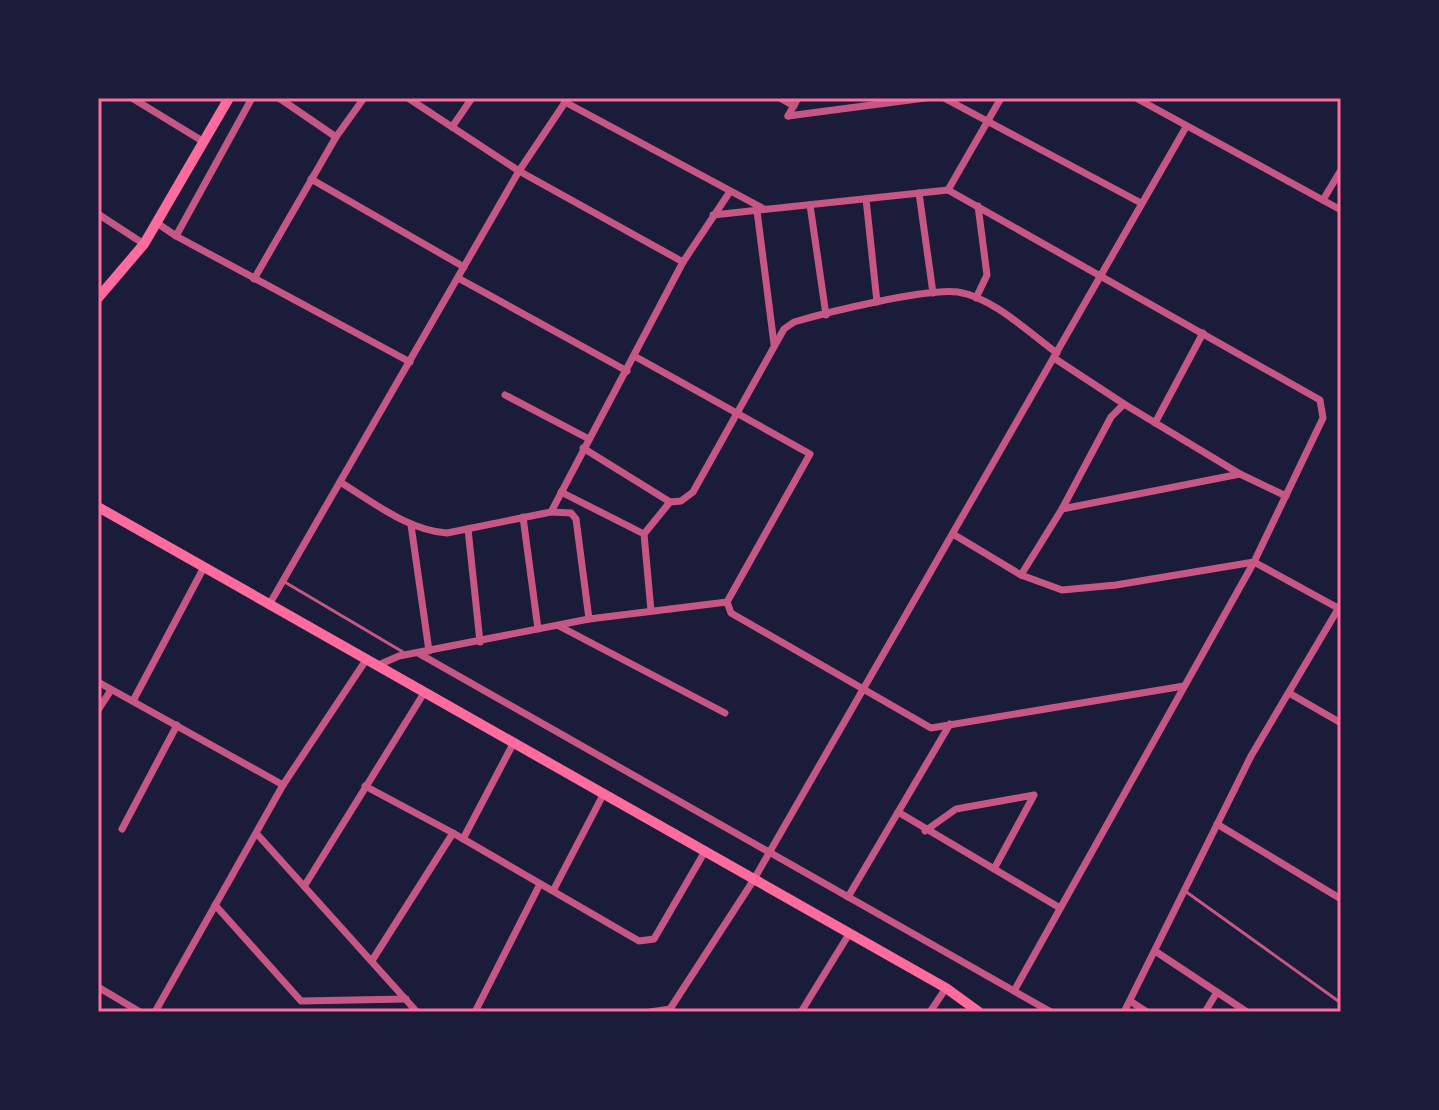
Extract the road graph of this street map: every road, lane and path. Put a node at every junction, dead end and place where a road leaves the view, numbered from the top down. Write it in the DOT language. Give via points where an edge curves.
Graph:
graph roads {
  1 [pos="132,98"];
  2 [pos="229,98"];
  3 [pos="252,98"];
  4 [pos="279,98"];
  5 [pos="364,98"];
  6 [pos="408,98"];
  7 [pos="472,98"];
  8 [pos="780,98"];
  9 [pos="925,98"];
  10 [pos="944,98"];
  11 [pos="1001,98"];
  12 [pos="1136,98"];
  13 [pos="566,100"];
  14 [pos="796,102"];
  15 [pos="989,119"];
  16 [pos="452,127"];
  17 [pos="1186,127"];
  18 [pos="336,137"];
  19 [pos="204,142"];
  20 [pos="1341,170"];
  21 [pos="519,171"];
  22 [pos="311,179"];
  23 [pos="948,190"];
  24 [pos="729,193"];
  25 [pos="919,193"];
  26 [pos="866,199"];
  27 [pos="1323,200"];
  28 [pos="1141,203"];
  29 [pos="810,205"];
  30 [pos="978,206"];
  31 [pos="762,210"];
  32 [pos="1341,210"];
  33 [pos="98,214"];
  34 [pos="713,215"];
  35 [pos="157,223"];
  36 [pos="176,236"];
  37 [pos="144,244"];
  38 [pos="683,262"];
  39 [pos="464,267"];
  40 [pos="1102,275"];
  41 [pos="458,278"];
  42 [pos="254,279"];
  43 [pos="933,293"];
  44 [pos="98,298"];
  45 [pos="976,298"];
  46 [pos="877,302"];
  47 [pos="826,315"];
  48 [pos="1203,333"];
  49 [pos="774,346"];
  50 [pos="1056,355"];
  51 [pos="636,357"];
  52 [pos="410,362"];
  53 [pos="627,371"];
  54 [pos="505,395"];
  55 [pos="1124,404"];
  56 [pos="738,413"];
  57 [pos="1155,423"];
  58 [pos="589,439"];
  59 [pos="583,448"];
  60 [pos="1240,474"];
  61 [pos="340,482"];
  62 [pos="561,492"];
  63 [pos="1286,496"];
  64 [pos="670,502"];
  65 [pos="98,507"];
  66 [pos="1062,509"];
  67 [pos="551,512"];
  68 [pos="523,517"];
  69 [pos="411,525"];
  70 [pos="468,529"];
  71 [pos="644,534"];
  72 [pos="953,534"];
  73 [pos="1254,562"];
  74 [pos="203,569"];
  75 [pos="1021,575"];
  76 [pos="283,581"];
  77 [pos="727,602"];
  78 [pos="269,605"];
  79 [pos="1340,606"];
  80 [pos="651,611"];
  81 [pos="589,619"];
  82 [pos="559,626"];
  83 [pos="538,629"];
  84 [pos="480,642"];
  85 [pos="429,651"];
  86 [pos="418,653"];
  87 [pos="408,655"];
  88 [pos="366,660"];
  89 [pos="376,666"];
  90 [pos="98,682"];
  91 [pos="1184,686"];
  92 [pos="860,689"];
  93 [pos="111,690"];
  94 [pos="424,693"];
  95 [pos="1289,693"];
  96 [pos="133,701"];
  97 [pos="98,710"];
  98 [pos="725,713"];
  99 [pos="1341,723"];
  100 [pos="950,724"];
  101 [pos="177,725"];
  102 [pos="513,744"];
  103 [pos="283,785"];
  104 [pos="365,786"];
  105 [pos="603,795"];
  106 [pos="898,812"];
  107 [pos="1217,824"];
  108 [pos="122,829"];
  109 [pos="925,831"];
  110 [pos="453,833"];
  111 [pos="257,834"];
  112 [pos="463,839"];
  113 [pos="768,852"];
  114 [pos="704,853"];
  115 [pos="994,869"];
  116 [pos="753,881"];
  117 [pos="540,884"];
  118 [pos="305,885"];
  119 [pos="553,891"];
  120 [pos="1185,891"];
  121 [pos="848,897"];
  122 [pos="1341,899"];
  123 [pos="215,905"];
  124 [pos="1060,908"];
  125 [pos="849,934"];
  126 [pos="1155,951"];
  127 [pos="373,959"];
  128 [pos="98,987"];
  129 [pos="946,988"];
  130 [pos="1014,991"];
  131 [pos="1217,992"];
  132 [pos="406,999"];
  133 [pos="1130,1001"];
  134 [pos="1341,1003"];
  135 [pos="130,1009"];
  136 [pos="671,1011"];
  137 [pos="140,1012"];
  138 [pos="155,1012"];
  139 [pos="417,1012"];
  140 [pos="475,1012"];
  141 [pos="650,1012"];
  142 [pos="801,1012"];
  143 [pos="930,1012"];
  144 [pos="979,1012"];
  145 [pos="1051,1012"];
  146 [pos="1124,1012"];
  147 [pos="1147,1012"];
  148 [pos="1205,1012"];
  149 [pos="1247,1012"];
  1 -- 19 [label="street"];
  2 -- 19 [label="main road"];
  3 -- 36 [label="street"];
  4 -- 18 [label="street"];
  5 -- 18 [label="street"];
  6 -- 16 [label="street"];
  7 -- 16 [label="street"];
  8 -- 14 [label="street"];
  9 -- 14 [label="street" via="788,116"];
  10 -- 15 [label="street"];
  11 -- 15 [label="street"];
  12 -- 17 [label="street"];
  13 -- 21 [label="street"];
  13 -- 24 [label="street"];
  15 -- 23 [label="street"];
  15 -- 28 [label="street"];
  16 -- 21 [label="street"];
  17 -- 27 [label="street"];
  17 -- 28 [label="street"];
  18 -- 22 [label="street"];
  19 -- 35 [label="main road"];
  20 -- 27 [label="street"];
  21 -- 38 [label="street"];
  21 -- 39 [label="street"];
  22 -- 39 [label="street"];
  22 -- 42 [label="street"];
  23 -- 25 [label="street"];
  23 -- 30 [label="street"];
  24 -- 31 [label="street"];
  24 -- 34 [label="street"];
  25 -- 26 [label="street"];
  25 -- 43 [label="street"];
  26 -- 29 [label="street"];
  26 -- 46 [label="street"];
  27 -- 32 [label="street"];
  28 -- 40 [label="street"];
  29 -- 31 [label="street"];
  29 -- 47 [label="street"];
  30 -- 40 [label="street"];
  30 -- 45 [label="street" via="987,275"];
  31 -- 34 [label="street"];
  31 -- 49 [label="street"];
  33 -- 37 [label="street"];
  34 -- 38 [label="street"];
  35 -- 36 [label="street"];
  35 -- 37 [label="main road"];
  36 -- 42 [label="street"];
  37 -- 44 [label="main road"];
  38 -- 51 [label="street"];
  39 -- 41 [label="street"];
  40 -- 48 [label="street"];
  40 -- 50 [label="street"];
  41 -- 52 [label="street"];
  41 -- 53 [label="street"];
  42 -- 52 [label="street"];
  43 -- 45 [label="street"];
  43 -- 46 [label="street"];
  45 -- 50 [label="street"];
  46 -- 47 [label="street"];
  47 -- 49 [label="street" via="789,324"];
  48 -- 57 [label="street"];
  48 -- 63 [label="street" via="1323,406 1323,418"];
  49 -- 56 [label="street"];
  50 -- 55 [label="street"];
  50 -- 72 [label="street"];
  51 -- 53 [label="street"];
  51 -- 56 [label="street"];
  52 -- 61 [label="street"];
  53 -- 58 [label="street"];
  54 -- 58 [label="street"];
  55 -- 57 [label="street"];
  55 -- 66 [label="street" via="1111,417"];
  56 -- 64 [label="street" via="693,492"];
  56 -- 77 [label="street" via="811,456"];
  57 -- 60 [label="street"];
  58 -- 59 [label="street"];
  59 -- 62 [label="street"];
  59 -- 64 [label="street"];
  60 -- 63 [label="street"];
  60 -- 66 [label="street"];
  61 -- 69 [label="street"];
  61 -- 76 [label="street"];
  62 -- 67 [label="street"];
  62 -- 71 [label="street"];
  63 -- 73 [label="street"];
  64 -- 71 [label="street"];
  65 -- 74 [label="main road"];
  66 -- 75 [label="street"];
  67 -- 68 [label="street"];
  67 -- 81 [label="street" via="571,513 576,519"];
  68 -- 70 [label="street"];
  68 -- 83 [label="street"];
  69 -- 70 [label="street" via="447,533"];
  69 -- 85 [label="street"];
  70 -- 84 [label="street"];
  71 -- 80 [label="street"];
  72 -- 75 [label="street"];
  72 -- 92 [label="street"];
  73 -- 75 [label="street" via="1062,590"];
  73 -- 79 [label="street"];
  73 -- 91 [label="street"];
  74 -- 78 [label="main road"];
  74 -- 96 [label="street"];
  76 -- 78 [label="street"];
  76 -- 87 [label="lane"];
  77 -- 80 [label="street"];
  77 -- 92 [label="street" via="731,613"];
  78 -- 88 [label="main road"];
  79 -- 95 [label="street"];
  80 -- 81 [label="street"];
  81 -- 82 [label="street"];
  82 -- 83 [label="street"];
  82 -- 98 [label="street"];
  83 -- 84 [label="street"];
  84 -- 85 [label="street"];
  85 -- 86 [label="street"];
  86 -- 87 [label="street"];
  86 -- 113 [label="street"];
  87 -- 89 [label="street"];
  88 -- 89 [label="main road"];
  88 -- 103 [label="street"];
  89 -- 94 [label="main road"];
  90 -- 93 [label="street"];
  91 -- 100 [label="street"];
  91 -- 124 [label="street"];
  92 -- 100 [label="street" via="926,727"];
  92 -- 113 [label="street"];
  93 -- 96 [label="street"];
  93 -- 97 [label="street"];
  94 -- 102 [label="main road"];
  94 -- 104 [label="street"];
  95 -- 99 [label="street"];
  95 -- 107 [label="street"];
  96 -- 101 [label="street"];
  100 -- 106 [label="street"];
  101 -- 103 [label="street"];
  101 -- 108 [label="street"];
  102 -- 105 [label="main road"];
  102 -- 112 [label="street"];
  103 -- 111 [label="street"];
  104 -- 110 [label="street"];
  104 -- 118 [label="street"];
  105 -- 114 [label="main road"];
  105 -- 119 [label="street"];
  106 -- 109 [label="street"];
  106 -- 121 [label="street"];
  107 -- 120 [label="street"];
  107 -- 122 [label="street"];
  109 -- 115 [label="street"];
  109 -- 115 [label="street" via="956,809 1034,795"];
  110 -- 112 [label="street"];
  110 -- 127 [label="street"];
  111 -- 118 [label="street"];
  111 -- 123 [label="street"];
  112 -- 117 [label="street"];
  113 -- 116 [label="street"];
  113 -- 121 [label="street"];
  114 -- 116 [label="main road"];
  114 -- 119 [label="street" via="651,942 639,941"];
  115 -- 124 [label="street"];
  116 -- 125 [label="main road"];
  116 -- 136 [label="street"];
  117 -- 119 [label="street"];
  117 -- 140 [label="street"];
  118 -- 127 [label="street"];
  120 -- 126 [label="street"];
  120 -- 134 [label="lane"];
  121 -- 130 [label="street"];
  123 -- 132 [label="street" via="301,1001"];
  123 -- 138 [label="street"];
  124 -- 130 [label="street"];
  125 -- 129 [label="main road"];
  125 -- 142 [label="street"];
  126 -- 131 [label="street"];
  126 -- 133 [label="street"];
  127 -- 132 [label="street"];
  128 -- 135 [label="street"];
  129 -- 143 [label="street"];
  129 -- 144 [label="main road"];
  130 -- 145 [label="street"];
  131 -- 148 [label="street"];
  131 -- 149 [label="street"];
  132 -- 139 [label="street"];
  133 -- 146 [label="street"];
  133 -- 147 [label="street"];
  135 -- 137 [label="street"];
  136 -- 141 [label="street"];
}
